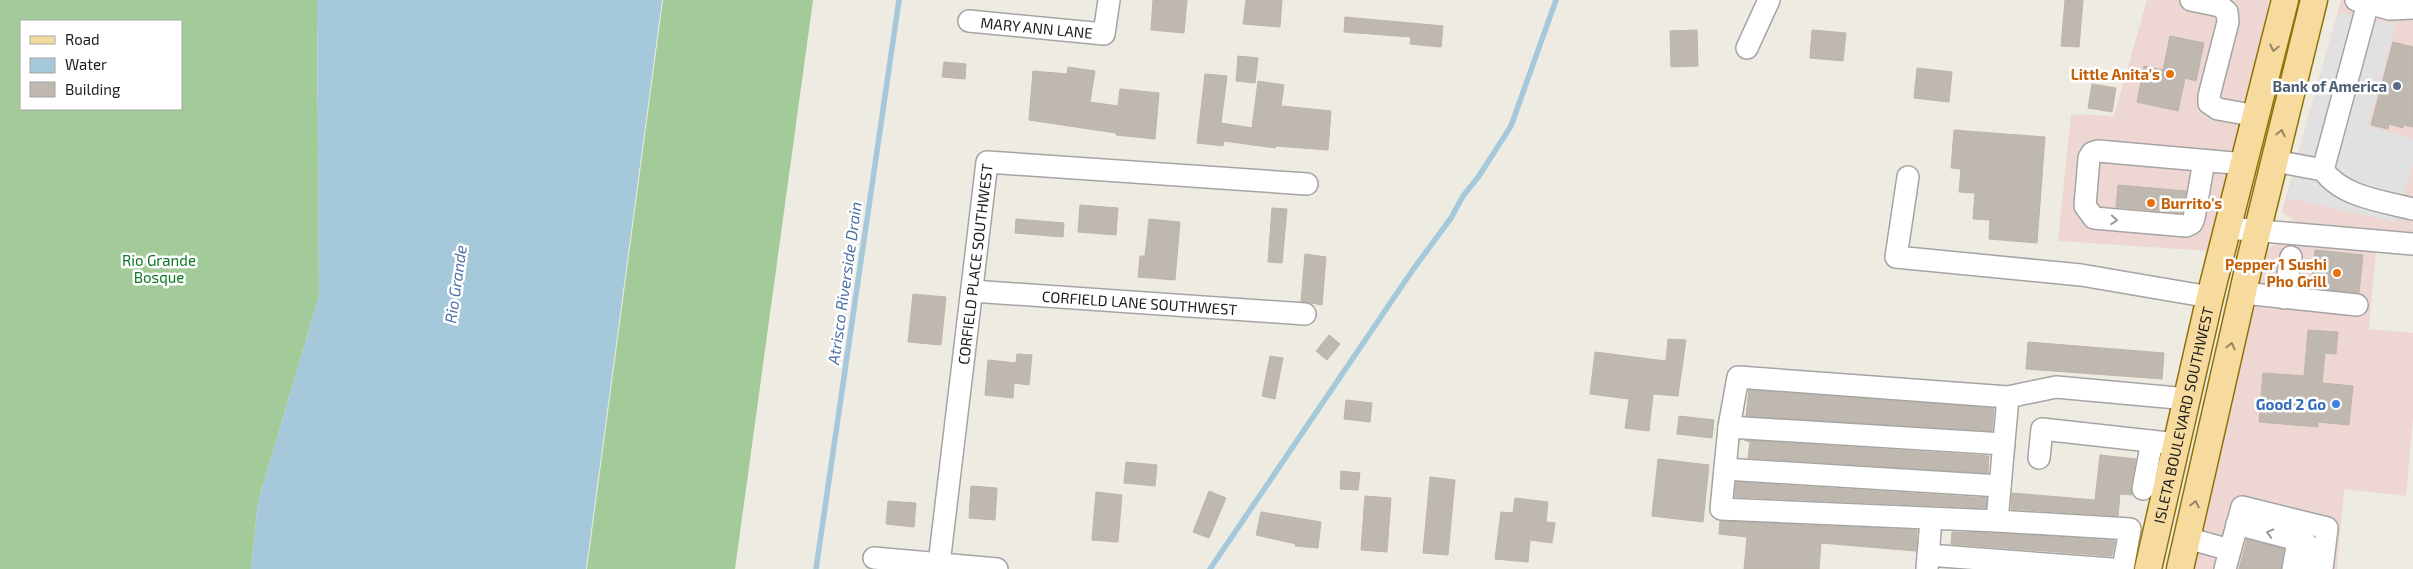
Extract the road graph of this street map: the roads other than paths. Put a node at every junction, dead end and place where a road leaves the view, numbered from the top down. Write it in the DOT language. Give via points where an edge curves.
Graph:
graph roads {
  1 [pos="1109,0"];
  2 [pos="1769,0"];
  3 [pos="2191,0"];
  4 [pos="2285,0"];
  5 [pos="2314,0"];
  6 [pos="2362,2"];
  7 [pos="2413,8"];
  8 [pos="969,21"];
  9 [pos="1747,48"];
  10 [pos="2257,116"];
  11 [pos="2274,160"];
  12 [pos="2204,161"];
  13 [pos="2245,164"];
  14 [pos="2323,170"];
  15 [pos="1908,177"];
  16 [pos="1307,184"];
  17 [pos="2413,209"];
  18 [pos="2228,228"];
  19 [pos="2258,231"];
  20 [pos="2413,244"];
  21 [pos="2291,257"];
  22 [pos="972,291"];
  23 [pos="2243,293"];
  24 [pos="2210,297"];
  25 [pos="2284,298"];
  26 [pos="2357,305"];
  27 [pos="1305,314"];
  28 [pos="2008,397"];
  29 [pos="2188,399"];
  30 [pos="1729,427"];
  31 [pos="2152,441"];
  32 [pos="2004,444"];
  33 [pos="2177,444"];
  34 [pos="2039,458"];
  35 [pos="1725,469"];
  36 [pos="2000,486"];
  37 [pos="2143,489"];
  38 [pos="1931,519"];
  39 [pos="1997,521"];
  40 [pos="2237,524"];
  41 [pos="2130,530"];
  42 [pos="2157,533"];
  43 [pos="2187,538"];
  44 [pos="874,558"];
  45 [pos="2228,559"];
  46 [pos="1927,562"];
  47 [pos="940,564"];
  48 [pos="997,569"];
  49 [pos="2112,569"];
  50 [pos="2123,569"];
  51 [pos="2148,569"];
  52 [pos="2180,569"];
  53 [pos="2310,569"];
  54 [pos="2322,569"];
  1 -- 8 [label="street, MARY ANN LANE" via="1104,34"];
  2 -- 9 [label="street"];
  3 -- 10 [label="street" via="2220,6 2227,12 2228,22 2209,103 2218,109"];
  4 -- 10 [label="main road, ISLETA BOULEVARD SOUTHWEST, one-way"];
  11 -- 5 [label="main road, ISLETA BOULEVARD SOUTHWEST, one-way"];
  6 -- 7 [label="street" via="2390,9"];
  6 -- 14 [label="street"];
  10 -- 13 [label="main road, ISLETA BOULEVARD SOUTHWEST"];
  11 -- 14 [label="street"];
  11 -- 19 [label="main road, ISLETA BOULEVARD SOUTHWEST"];
  12 -- 12 [label="street, one-way" via="2092,153 2085,206 2094,218 2186,226 2194,218"];
  12 -- 13 [label="street"];
  13 -- 18 [label="main road, ISLETA BOULEVARD SOUTHWEST"];
  14 -- 17 [label="street" via="2330,181 2352,193"];
  15 -- 24 [label="street" via="1896,257 2081,275"];
  16 -- 22 [label="street, CORFIELD PLACE SOUTHWEST" via="987,162"];
  18 -- 19 [label="street"];
  18 -- 24 [label="main road, ISLETA BOULEVARD SOUTHWEST"];
  19 -- 20 [label="street"];
  19 -- 23 [label="main road, ISLETA BOULEVARD SOUTHWEST"];
  21 -- 25 [label="street"];
  22 -- 27 [label="street, CORFIELD LANE SOUTHWEST"];
  22 -- 47 [label="street, CORFIELD PLACE SOUTHWEST"];
  23 -- 25 [label="street"];
  43 -- 23 [label="main road, ISLETA BOULEVARD SOUTHWEST, one-way"];
  24 -- 29 [label="main road, ISLETA BOULEVARD SOUTHWEST"];
  25 -- 26 [label="street"];
  28 -- 29 [label="street" via="2056,388"];
  28 -- 30 [label="street" via="1738,377"];
  28 -- 32 [label="street"];
  29 -- 33 [label="main road, ISLETA BOULEVARD SOUTHWEST"];
  30 -- 32 [label="street"];
  30 -- 35 [label="street"];
  31 -- 33 [label="street"];
  31 -- 34 [label="street" via="2042,429"];
  31 -- 37 [label="street"];
  32 -- 36 [label="street"];
  33 -- 42 [label="main road, ISLETA BOULEVARD SOUTHWEST"];
  35 -- 36 [label="street"];
  35 -- 38 [label="street" via="1721,509"];
  36 -- 39 [label="street"];
  38 -- 39 [label="street"];
  38 -- 46 [label="street"];
  39 -- 41 [label="street"];
  40 -- 45 [label="street"];
  53 -- 40 [label="street, one-way" via="2313,554 2305,542"];
  40 -- 54 [label="street" via="2242,507 2327,528"];
  41 -- 42 [label="street"];
  41 -- 50 [label="street"];
  42 -- 51 [label="main road, ISLETA BOULEVARD SOUTHWEST"];
  43 -- 45 [label="street"];
  43 -- 52 [label="main road, ISLETA BOULEVARD SOUTHWEST"];
  44 -- 47 [label="street"];
  46 -- 49 [label="street"];
  47 -- 48 [label="street"];
}
